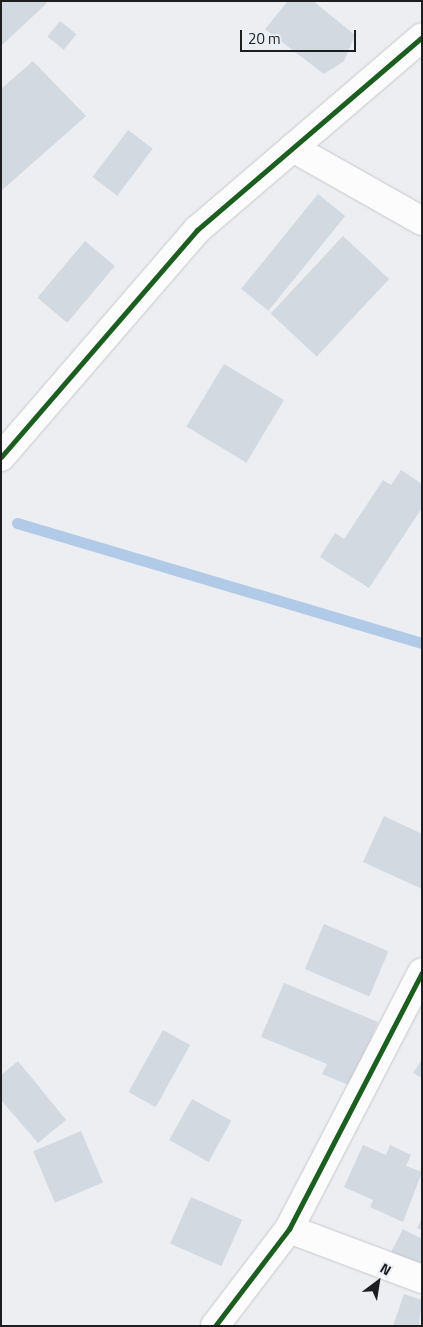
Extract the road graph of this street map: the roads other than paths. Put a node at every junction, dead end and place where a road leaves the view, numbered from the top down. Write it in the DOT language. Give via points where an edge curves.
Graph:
graph roads {
  1 [pos="422,37"];
  2 [pos="294,148"];
  3 [pos="422,221"];
  4 [pos="1,457"];
  5 [pos="422,972"];
  6 [pos="289,1229"];
  7 [pos="422,1279"];
  8 [pos="216,1326"];
  1 -- 2 [label="street"];
  2 -- 3 [label="street"];
  2 -- 4 [label="street" via="197,230"];
  5 -- 6 [label="street"];
  6 -- 7 [label="street"];
  6 -- 8 [label="street"];
}
